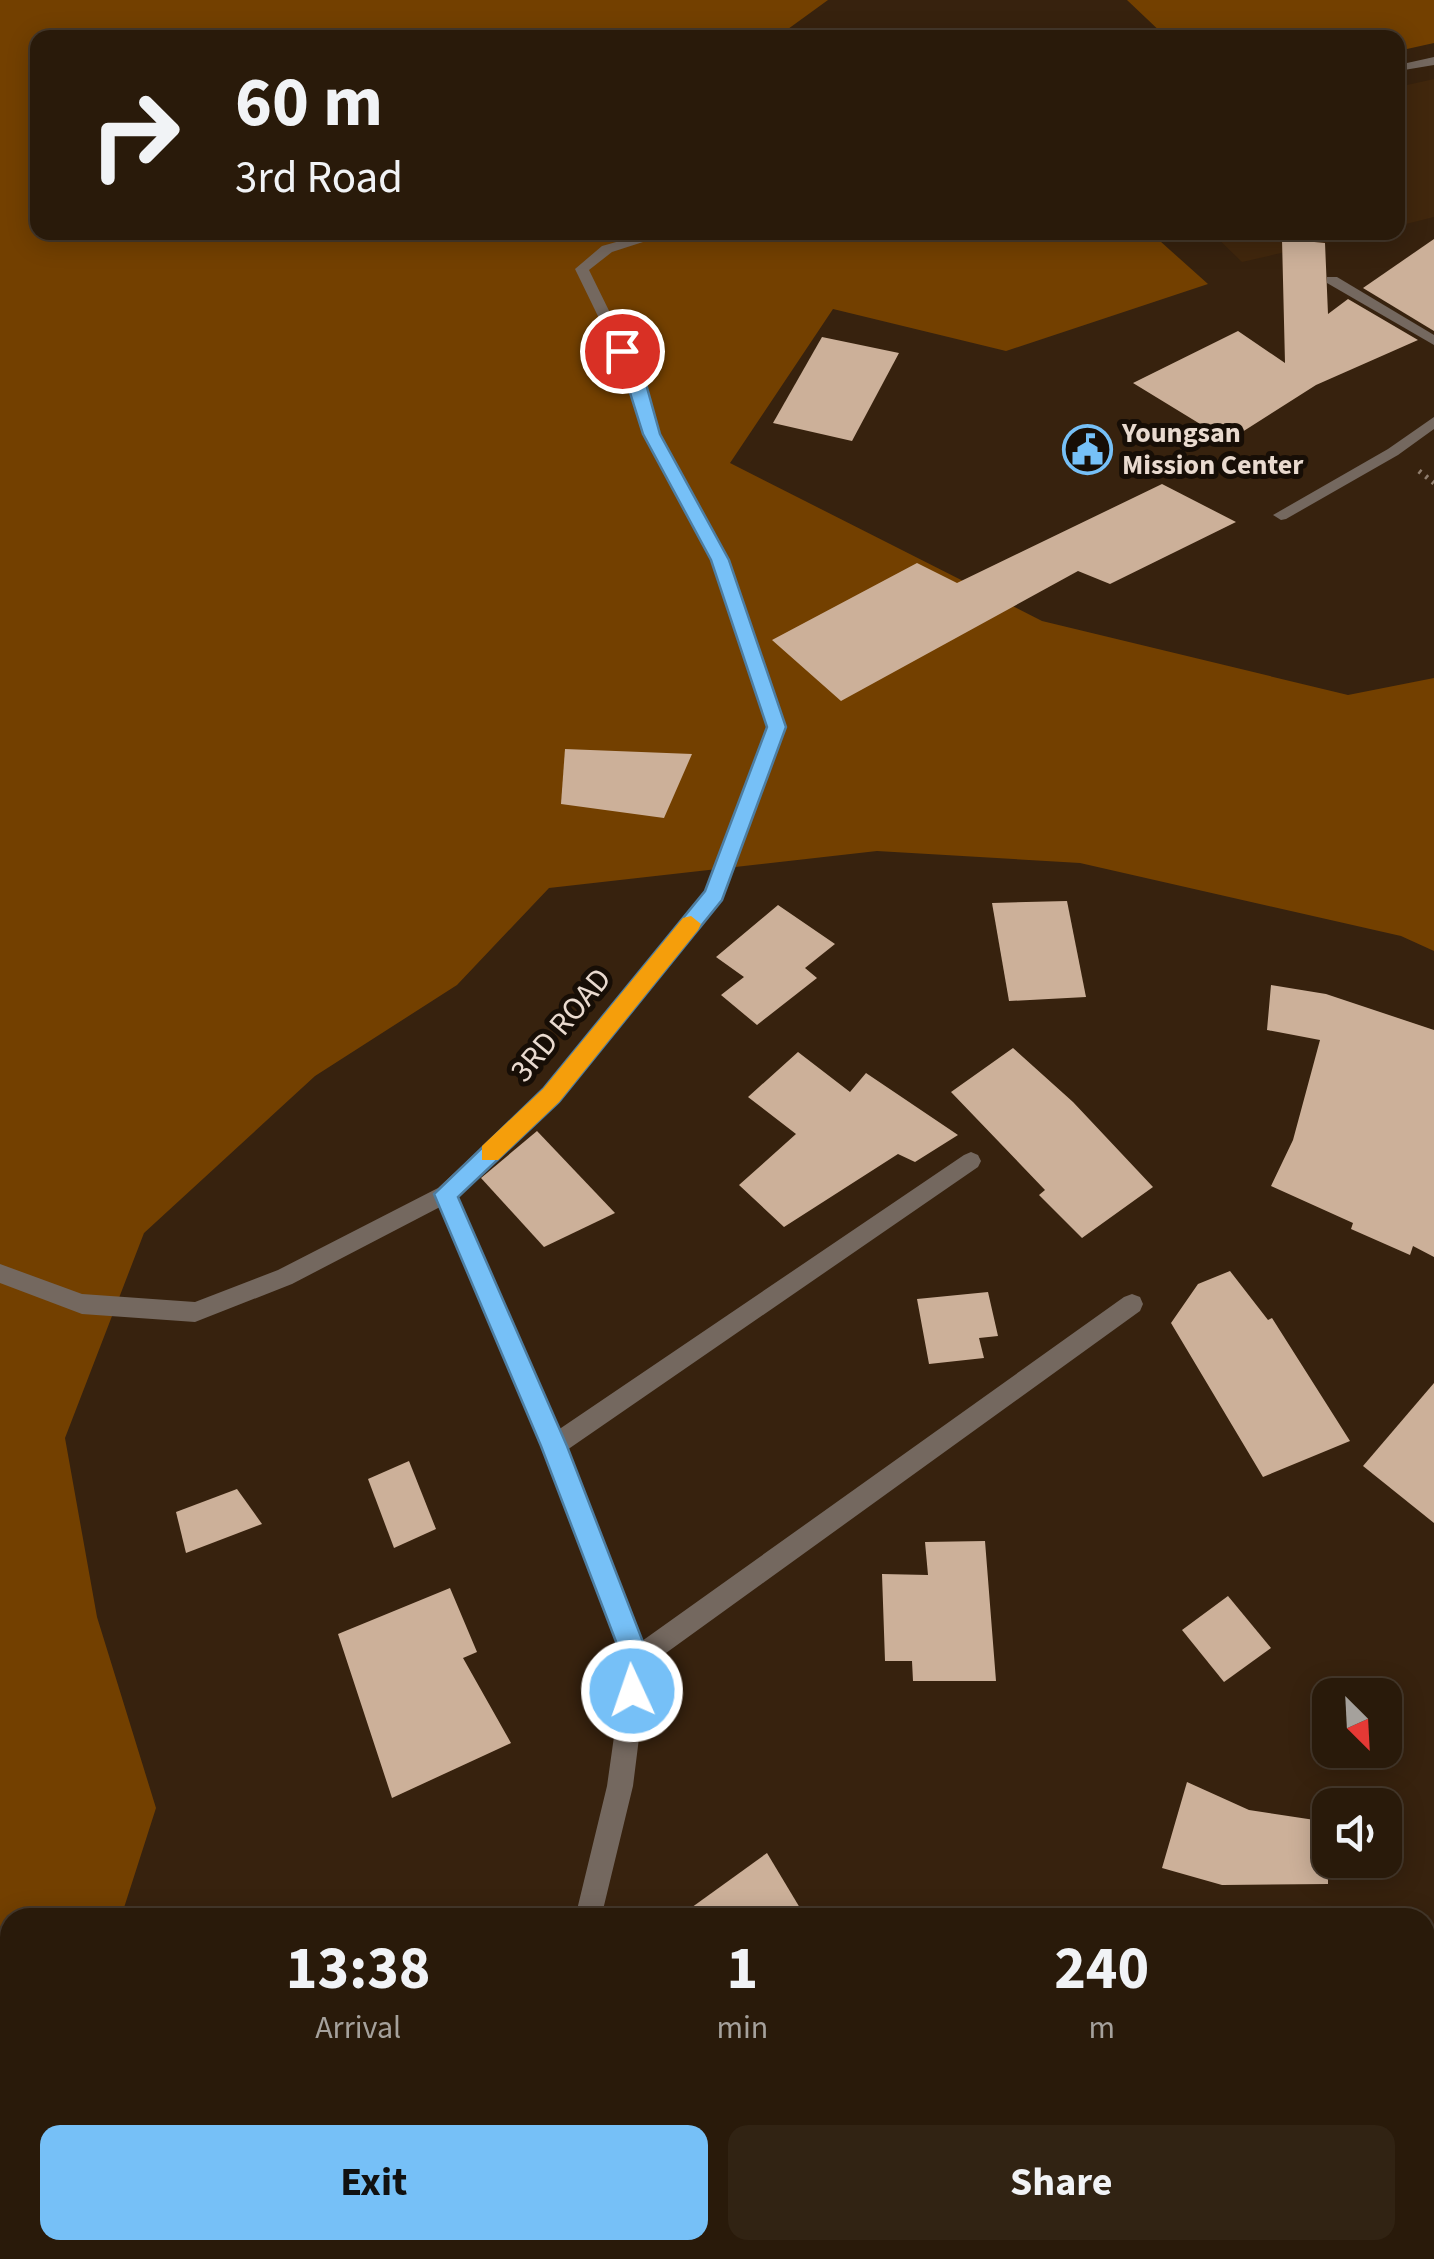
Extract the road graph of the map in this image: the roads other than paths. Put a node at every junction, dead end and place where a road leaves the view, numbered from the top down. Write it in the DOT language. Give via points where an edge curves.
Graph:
graph roads {
  1 [pos="1434,61"];
  2 [pos="1405,67"];
  3 [pos="639,240"];
  4 [pos="1332,280"];
  5 [pos="1434,341"];
  6 [pos="1434,422"];
  7 [pos="1281,515"];
  8 [pos="971,1160"];
  9 [pos="446,1194"];
  10 [pos="0,1273"];
  11 [pos="1132,1304"];
  12 [pos="554,1446"];
  13 [pos="636,1660"];
  14 [pos="590,1908"];
  1 -- 2 [label="street"];
  3 -- 9 [label="street, 3RD ROAD" via="607,249 582,269 638,384 652,434 720,560 776,727 714,894 551,1095"];
  4 -- 5 [label="street"];
  6 -- 7 [label="street"];
  8 -- 12 [label="street"];
  9 -- 10 [label="street" via="285,1277 195,1312 82,1304"];
  9 -- 12 [label="street"];
  11 -- 13 [label="street"];
  12 -- 13 [label="street"];
  13 -- 14 [label="street" via="620,1786"];
}
